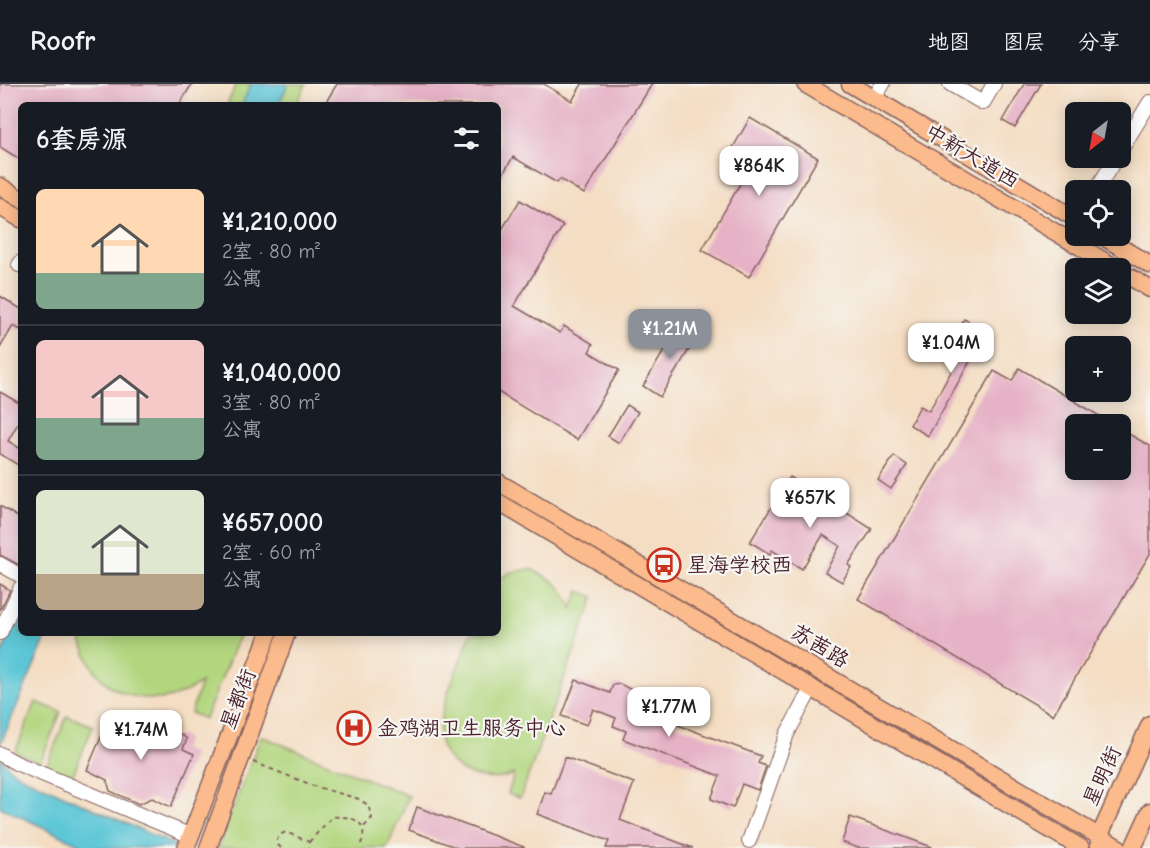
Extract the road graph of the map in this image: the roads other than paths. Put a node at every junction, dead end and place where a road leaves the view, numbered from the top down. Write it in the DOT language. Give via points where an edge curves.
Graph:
graph roads {
  1 [pos="805,84"];
  2 [pos="850,84"];
  3 [pos="950,84"];
  4 [pos="994,84"];
  5 [pos="879,91"];
  6 [pos="1150,102"];
  7 [pos="1131,133"];
  8 [pos="0,186"];
  9 [pos="18,197"];
  10 [pos="0,207"];
  11 [pos="1065,212"];
  12 [pos="18,217"];
  13 [pos="1119,246"];
  14 [pos="1099,258"];
  15 [pos="1150,265"];
  16 [pos="1131,278"];
  17 [pos="1150,289"];
  18 [pos="501,484"];
  19 [pos="501,504"];
  20 [pos="0,564"];
  21 [pos="18,574"];
  22 [pos="18,594"];
  23 [pos="0,633"];
  24 [pos="268,636"];
  25 [pos="286,636"];
  26 [pos="812,687"];
  27 [pos="1150,724"];
  28 [pos="3,756"];
  29 [pos="1150,811"];
  30 [pos="748,841"];
  31 [pos="188,842"];
  32 [pos="1099,842"];
  33 [pos="208,848"];
  34 [pos="1081,848"];
  35 [pos="1119,848"];
  36 [pos="1133,848"];
  1 -- 14 [label="main road, 中新大道西"];
  2 -- 5 [label="main road, 中新大道西"];
  3 -- 4 [label="lane" via="983,103"];
  5 -- 11 [label="main road, 中新大道西"];
  6 -- 7 [label="lane"];
  8 -- 9 [label="main road"];
  10 -- 12 [label="main road"];
  13 -- 15 [label="main road"];
  16 -- 17 [label="main road"];
  18 -- 32 [label="main road, 苏茜路"];
  19 -- 26 [label="main road, 苏茜路"];
  20 -- 21 [label="lane"];
  22 -- 23 [label="lane"];
  24 -- 31 [label="main road, 星都街"];
  25 -- 33 [label="main road, 星都街"];
  26 -- 30 [label="lane" via="787,734"];
  26 -- 34 [label="main road, 苏茜路"];
  27 -- 32 [label="main road, 星明街"];
  28 -- 31 [label="lane"];
  29 -- 36 [label="main road"];
  32 -- 35 [label="main road, 苏茜路"];
}
